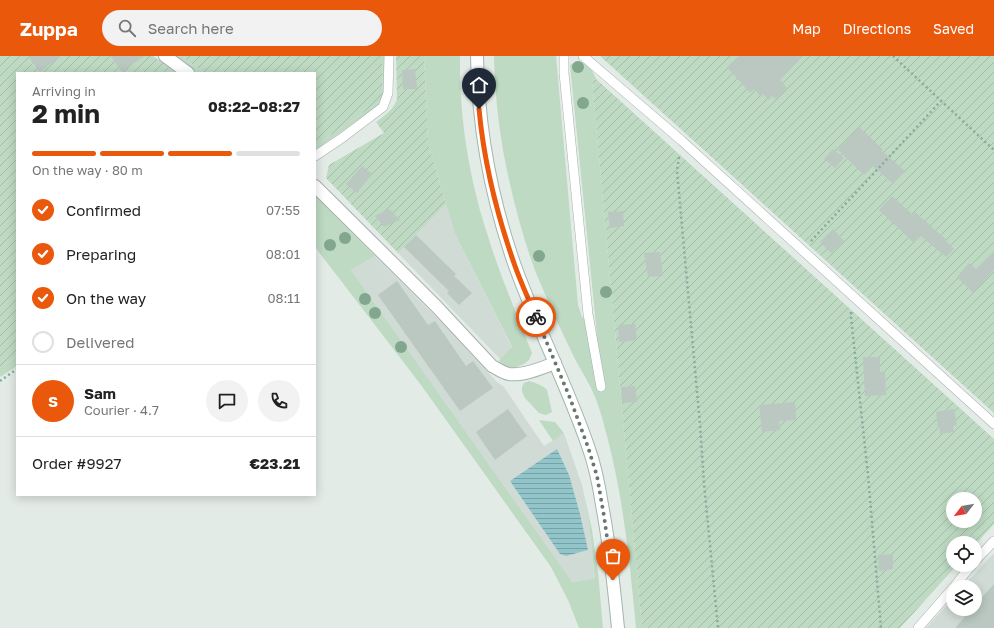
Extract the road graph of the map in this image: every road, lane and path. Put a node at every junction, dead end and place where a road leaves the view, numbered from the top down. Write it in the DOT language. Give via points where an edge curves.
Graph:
graph roads {
  1 [pos="165,56"];
  2 [pos="389,56"];
  3 [pos="477,56"];
  4 [pos="564,56"];
  5 [pos="583,56"];
  6 [pos="893,56"];
  7 [pos="187,72"];
  8 [pos="941,101"];
  9 [pos="682,141"];
  10 [pos="994,150"];
  11 [pos="316,155"];
  12 [pos="316,187"];
  13 [pos="803,251"];
  14 [pos="854,297"];
  15 [pos="555,363"];
  16 [pos="16,370"];
  17 [pos="0,381"];
  18 [pos="601,387"];
  19 [pos="994,424"];
  20 [pos="994,542"];
  21 [pos="982,555"];
  22 [pos="966,572"];
  23 [pos="960,580"];
  24 [pos="946,597"];
  25 [pos="618,628"];
  26 [pos="718,628"];
  27 [pos="882,628"];
  28 [pos="918,628"];
  1 -- 7 [label="main road"];
  2 -- 11 [label="lane" via="388,92 383,107"];
  3 -- 15 [label="main road" via="480,121 496,206 515,267"];
  4 -- 18 [label="lane" via="588,314"];
  5 -- 9 [label="lane"];
  6 -- 8 [label="path"];
  8 -- 10 [label="path"];
  8 -- 13 [label="path"];
  9 -- 13 [label="lane"];
  9 -- 26 [label="path" via="677,171"];
  12 -- 15 [label="main road" via="436,306 492,366 501,372 520,374"];
  13 -- 14 [label="lane"];
  14 -- 19 [label="lane"];
  14 -- 27 [label="path" via="851,317"];
  15 -- 25 [label="main road" via="578,419 597,476 607,529"];
  16 -- 17 [label="path"];
  20 -- 21 [label="lane"];
  22 -- 23 [label="lane"];
  24 -- 28 [label="lane"];
}
